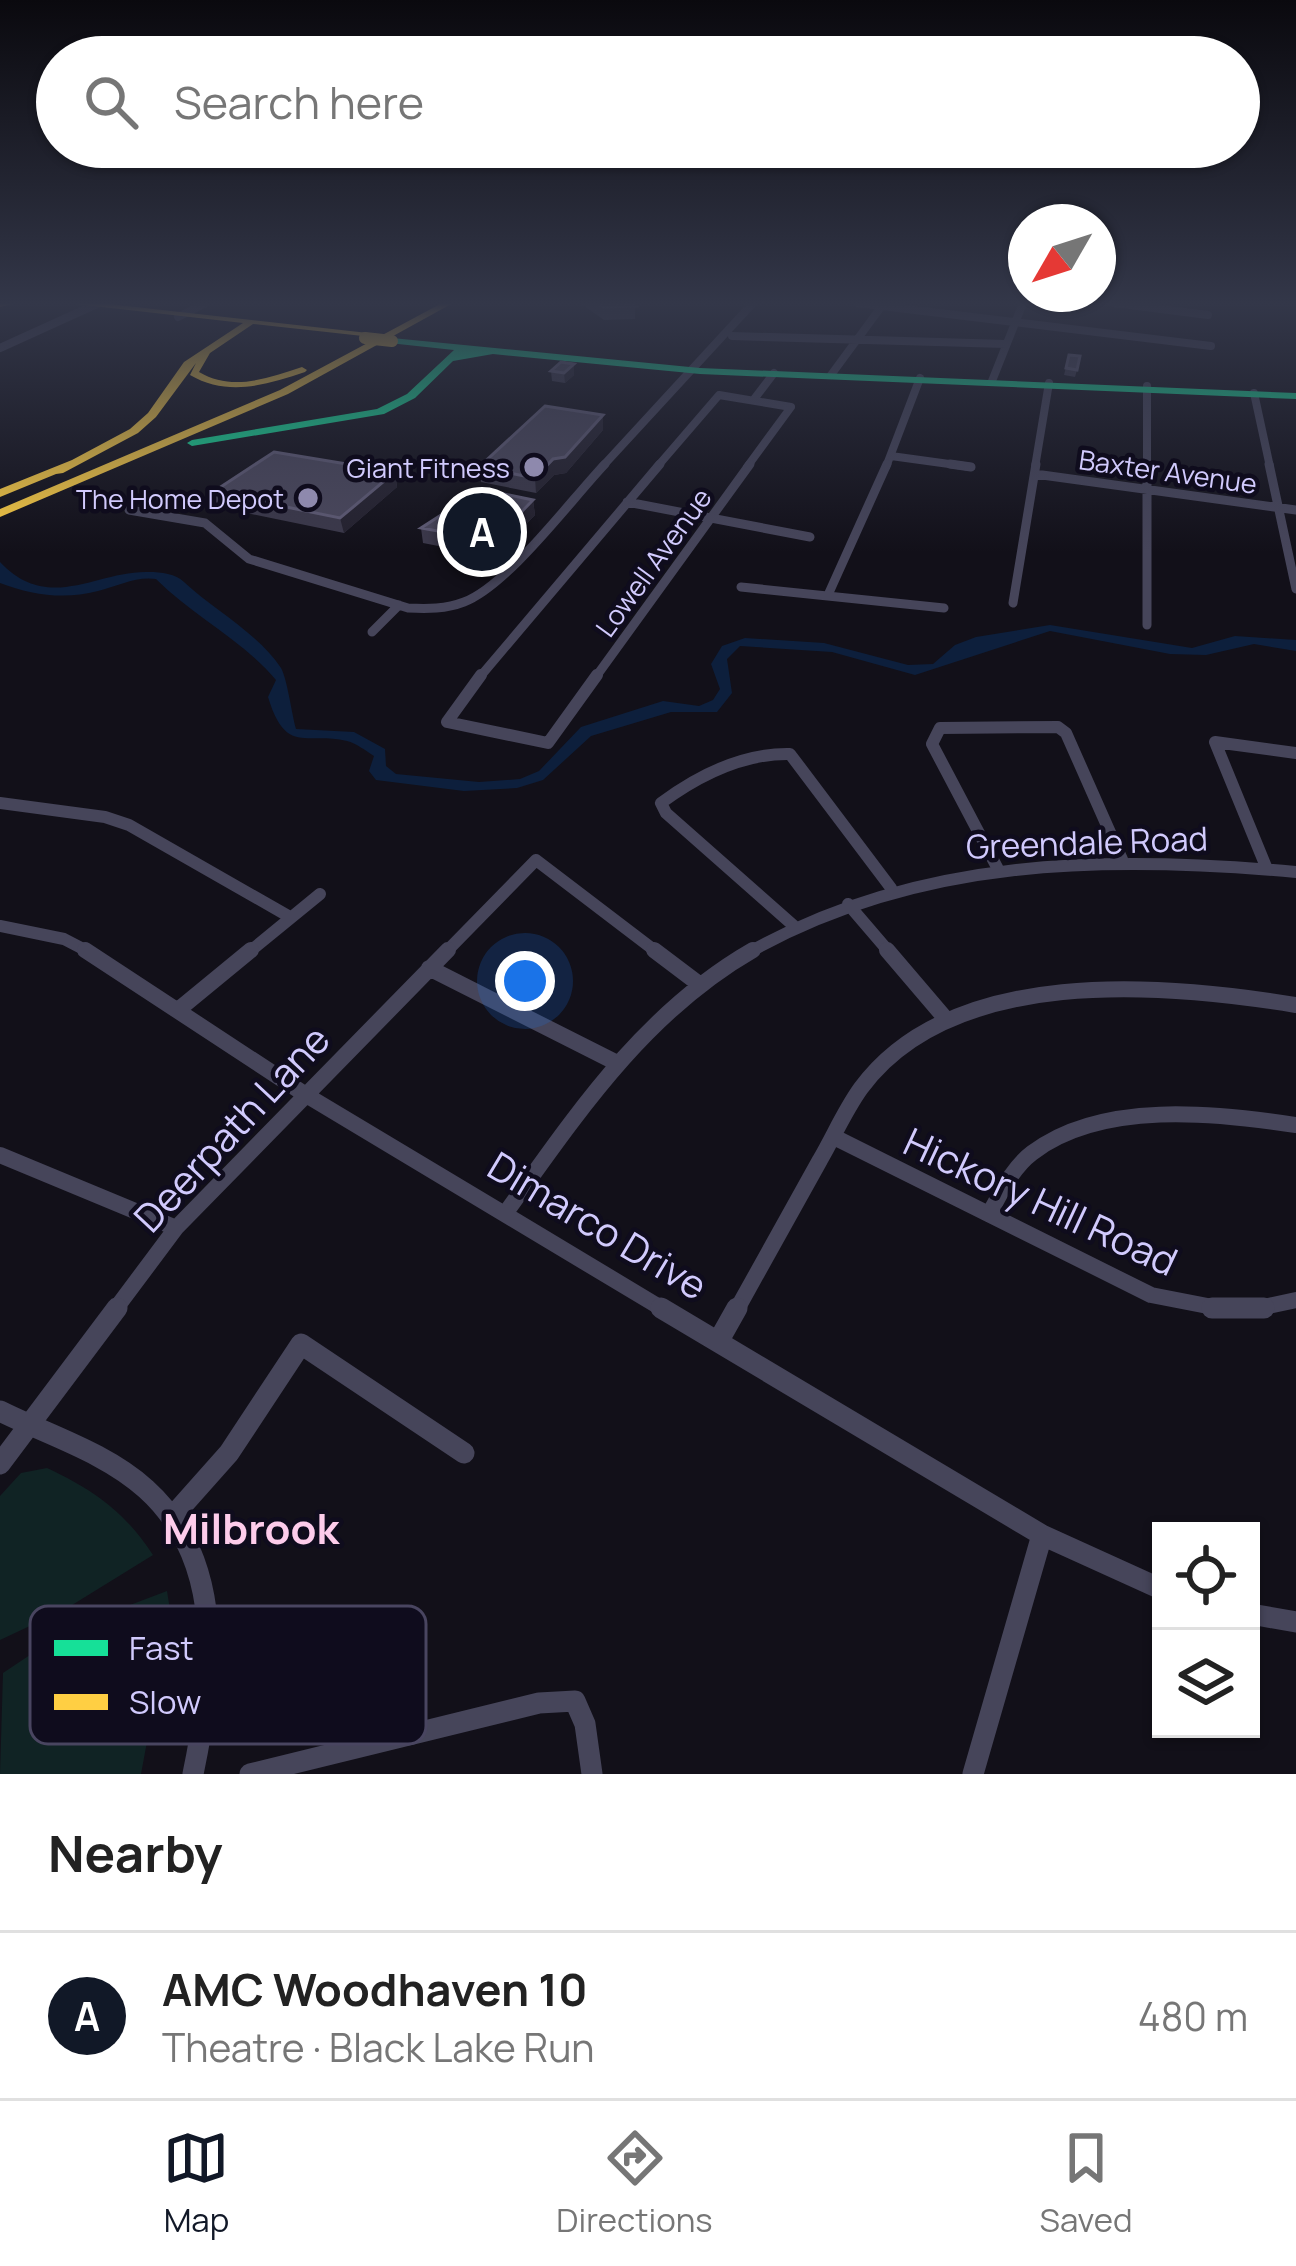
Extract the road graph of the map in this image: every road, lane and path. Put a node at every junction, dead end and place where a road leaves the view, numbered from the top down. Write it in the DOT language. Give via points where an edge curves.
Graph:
graph roads {
  1 [pos="171,386"];
  2 [pos="293,386"];
  3 [pos="310,386"];
  4 [pos="414,386"];
  5 [pos="420,386"];
  6 [pos="674,386"];
  7 [pos="765,386"];
  8 [pos="917,386"];
  9 [pos="1019,386"];
  10 [pos="1147,386"];
  11 [pos="1048,391"];
  12 [pos="1254,393"];
  13 [pos="1296,396"];
  14 [pos="755,398"];
  15 [pos="158,406"];
  16 [pos="213,439"];
  17 [pos="891,456"];
  18 [pos="971,467"];
  19 [pos="1035,474"];
  20 [pos="1146,490"];
  21 [pos="33,492"];
  22 [pos="0,495"];
  23 [pos="627,502"];
  24 [pos="1278,507"];
  25 [pos="129,510"];
  26 [pos="1296,510"];
  27 [pos="0,515"];
  28 [pos="712,518"];
  29 [pos="810,536"];
  30 [pos="741,587"];
  31 [pos="1296,589"];
  32 [pos="828,595"];
  33 [pos="1013,603"];
  34 [pos="399,605"];
  35 [pos="944,608"];
  36 [pos="1147,625"];
  37 [pos="372,632"];
  38 [pos="1296,753"];
  39 [pos="4,804"];
  40 [pos="0,823"];
  41 [pos="1124,864"];
  42 [pos="1267,869"];
  43 [pos="999,872"];
  44 [pos="1296,872"];
  45 [pos="891,888"];
  46 [pos="320,894"];
  47 [pos="848,904"];
  48 [pos="290,917"];
  49 [pos="0,926"];
  50 [pos="794,926"];
  51 [pos="429,968"];
  52 [pos="699,984"];
  53 [pos="1296,1005"];
  54 [pos="178,1010"];
  55 [pos="945,1018"];
  56 [pos="617,1063"];
  57 [pos="306,1095"];
  58 [pos="1296,1125"];
  59 [pos="834,1138"];
  60 [pos="0,1155"];
  61 [pos="506,1210"];
  62 [pos="989,1214"];
  63 [pos="176,1228"];
  64 [pos="1296,1300"];
  65 [pos="719,1340"];
  66 [pos="0,1411"];
  67 [pos="28,1425"];
  68 [pos="464,1453"];
  69 [pos="0,1465"];
  70 [pos="173,1516"];
  71 [pos="1042,1535"];
  72 [pos="1152,1585"];
  73 [pos="206,1606"];
  74 [pos="1260,1616"];
  75 [pos="1296,1622"];
  76 [pos="426,1731"];
  77 [pos="200,1744"];
  78 [pos="372,1744"];
  79 [pos="193,1774"];
  80 [pos="250,1774"];
  81 [pos="592,1774"];
  82 [pos="973,1774"];
  1 -- 15 [label="main road"];
  2 -- 21 [label="main road"];
  3 -- 4 [label="main road" via="306,401 340,411 384,404"];
  5 -- 16 [label="main road" via="380,412"];
  6 -- 34 [label="street" via="482,594 430,610"];
  7 -- 14 [label="street"];
  8 -- 17 [label="street"];
  9 -- 11 [label="main road"];
  10 -- 11 [label="main road"];
  10 -- 12 [label="main road"];
  10 -- 20 [label="street"];
  11 -- 19 [label="street"];
  12 -- 13 [label="main road"];
  12 -- 24 [label="street"];
  14 -- 23 [label="street" via="719,395"];
  14 -- 28 [label="street, Lowell Avenue" via="790,406"];
  15 -- 21 [label="main road" via="114,444"];
  15 -- 22 [label="main road" via="113,442"];
  16 -- 21 [label="main road"];
  16 -- 27 [label="main road"];
  17 -- 18 [label="street"];
  17 -- 32 [label="street"];
  19 -- 20 [label="street, Baxter Avenue"];
  19 -- 33 [label="street"];
  20 -- 24 [label="street, Baxter Avenue"];
  20 -- 36 [label="street"];
  21 -- 22 [label="main road"];
  21 -- 27 [label="main road"];
  23 -- 28 [label="street"];
  23 -- 28 [label="street, Lowell Avenue" via="446,720 548,743"];
  24 -- 26 [label="street, Baxter Avenue"];
  24 -- 31 [label="street"];
  25 -- 34 [label="street" via="205,523 249,559"];
  28 -- 29 [label="street"];
  30 -- 32 [label="street"];
  32 -- 35 [label="street"];
  34 -- 37 [label="street"];
  38 -- 42 [label="street" via="1215,742"];
  39 -- 40 [label="street"];
  39 -- 48 [label="street" via="129,825"];
  41 -- 42 [label="street, Greendale Road"];
  41 -- 43 [label="street, Greendale Road"];
  41 -- 43 [label="street" via="1058,727 940,728 931,739"];
  42 -- 44 [label="street, Greendale Road"];
  43 -- 45 [label="street, Greendale Road"];
  45 -- 47 [label="street, Greendale Road"];
  45 -- 50 [label="street" via="790,754 757,756 664,800 666,813"];
  46 -- 48 [label="street"];
  47 -- 50 [label="street, Greendale Road"];
  47 -- 55 [label="street"];
  48 -- 54 [label="street"];
  49 -- 54 [label="street, Dimarco Drive" via="64,939"];
  50 -- 52 [label="street, Greendale Road"];
  51 -- 52 [label="street, Deerpath Lane" via="536,860"];
  51 -- 56 [label="street"];
  51 -- 57 [label="street, Deerpath Lane"];
  52 -- 56 [label="street, Greendale Road"];
  53 -- 55 [label="street" via="1141,989 1034,998"];
  54 -- 57 [label="street, Dimarco Drive"];
  55 -- 59 [label="street" via="879,1066"];
  56 -- 61 [label="street, Greendale Road"];
  57 -- 61 [label="street, Dimarco Drive"];
  57 -- 63 [label="street, Deerpath Lane"];
  58 -- 62 [label="street" via="1147,1119 1058,1136 1029,1155"];
  59 -- 62 [label="street, Hickory Hill Road"];
  59 -- 65 [label="street"];
  60 -- 63 [label="street"];
  61 -- 65 [label="street, Dimarco Drive"];
  62 -- 64 [label="street, Hickory Hill Road" via="1150,1295 1248,1310"];
  63 -- 67 [label="street, Deerpath Lane"];
  65 -- 71 [label="street, Dimarco Drive"];
  66 -- 67 [label="street"];
  67 -- 69 [label="street, Deerpath Lane"];
  67 -- 70 [label="street" via="123,1472"];
  68 -- 70 [label="street" via="301,1345 229,1453"];
  70 -- 73 [label="street"];
  71 -- 72 [label="street, Dimarco Drive"];
  71 -- 82 [label="street"];
  74 -- 75 [label="street"];
  76 -- 81 [label="street" via="575,1702"];
  77 -- 79 [label="street"];
  78 -- 80 [label="street"];
}
